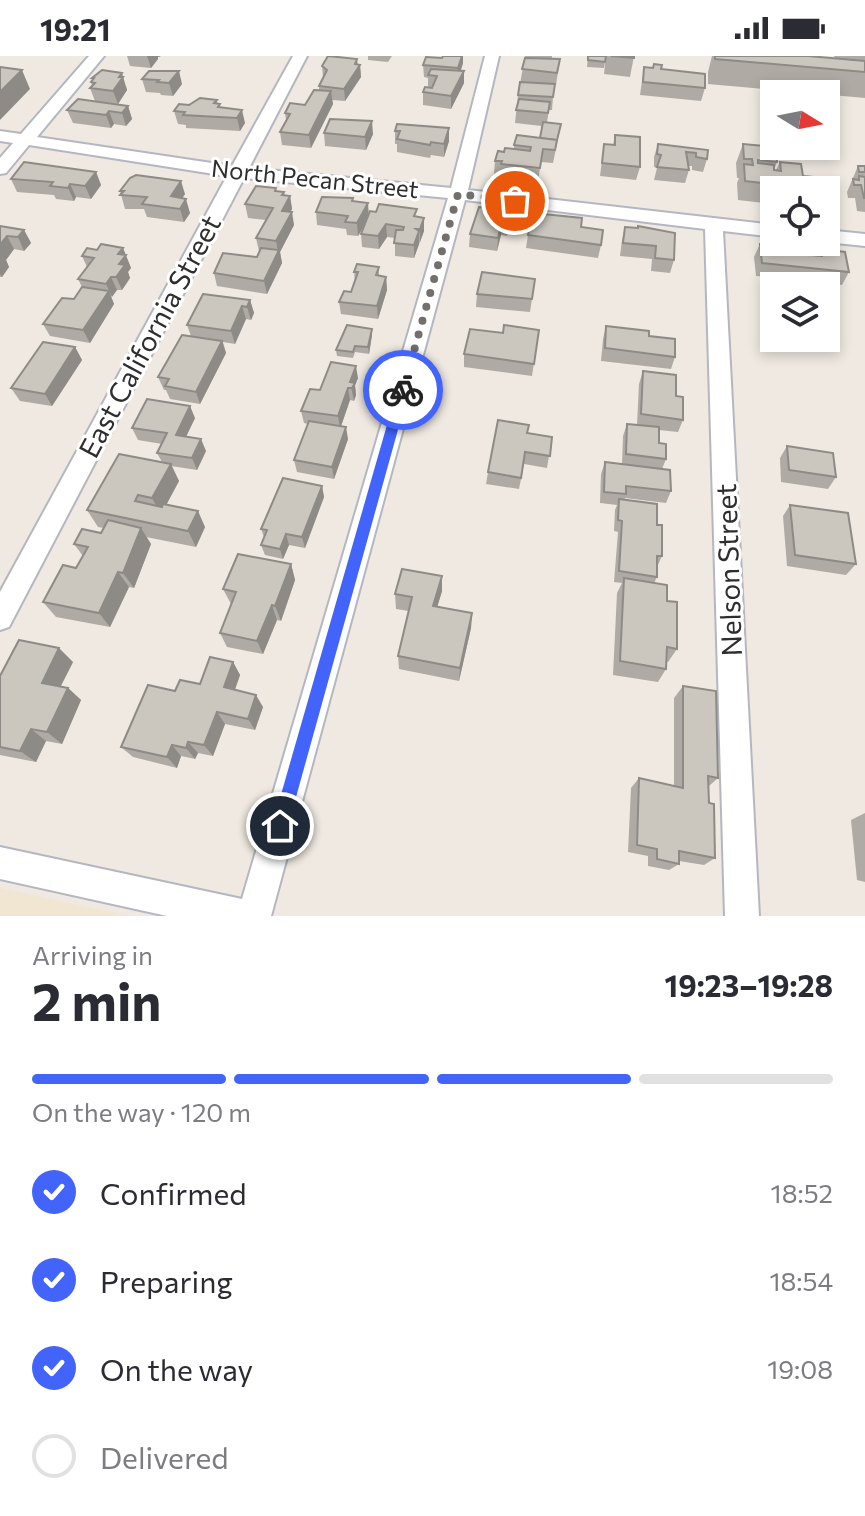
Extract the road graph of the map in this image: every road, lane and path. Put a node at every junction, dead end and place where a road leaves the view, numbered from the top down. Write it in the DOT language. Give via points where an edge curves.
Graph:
graph roads {
  1 [pos="97,56"];
  2 [pos="300,56"];
  3 [pos="492,56"];
  4 [pos="0,136"];
  5 [pos="26,139"];
  6 [pos="0,169"];
  7 [pos="237,172"];
  8 [pos="458,194"];
  9 [pos="714,225"];
  10 [pos="760,230"];
  11 [pos="840,237"];
  12 [pos="865,240"];
  13 [pos="0,618"];
  14 [pos="0,863"];
  15 [pos="243,916"];
  16 [pos="254,916"];
  17 [pos="742,916"];
  1 -- 5 [label="street"];
  2 -- 7 [label="street, East California Street"];
  3 -- 8 [label="street"];
  4 -- 5 [label="street, North Pecan Street"];
  5 -- 6 [label="street"];
  5 -- 7 [label="street, North Pecan Street"];
  7 -- 8 [label="street, North Pecan Street"];
  7 -- 13 [label="street, East California Street"];
  8 -- 9 [label="street, North Pecan Street"];
  8 -- 16 [label="street"];
  9 -- 10 [label="street, North Pecan Street"];
  9 -- 17 [label="street, Nelson Street"];
  11 -- 12 [label="street"];
  14 -- 15 [label="street"];
}
